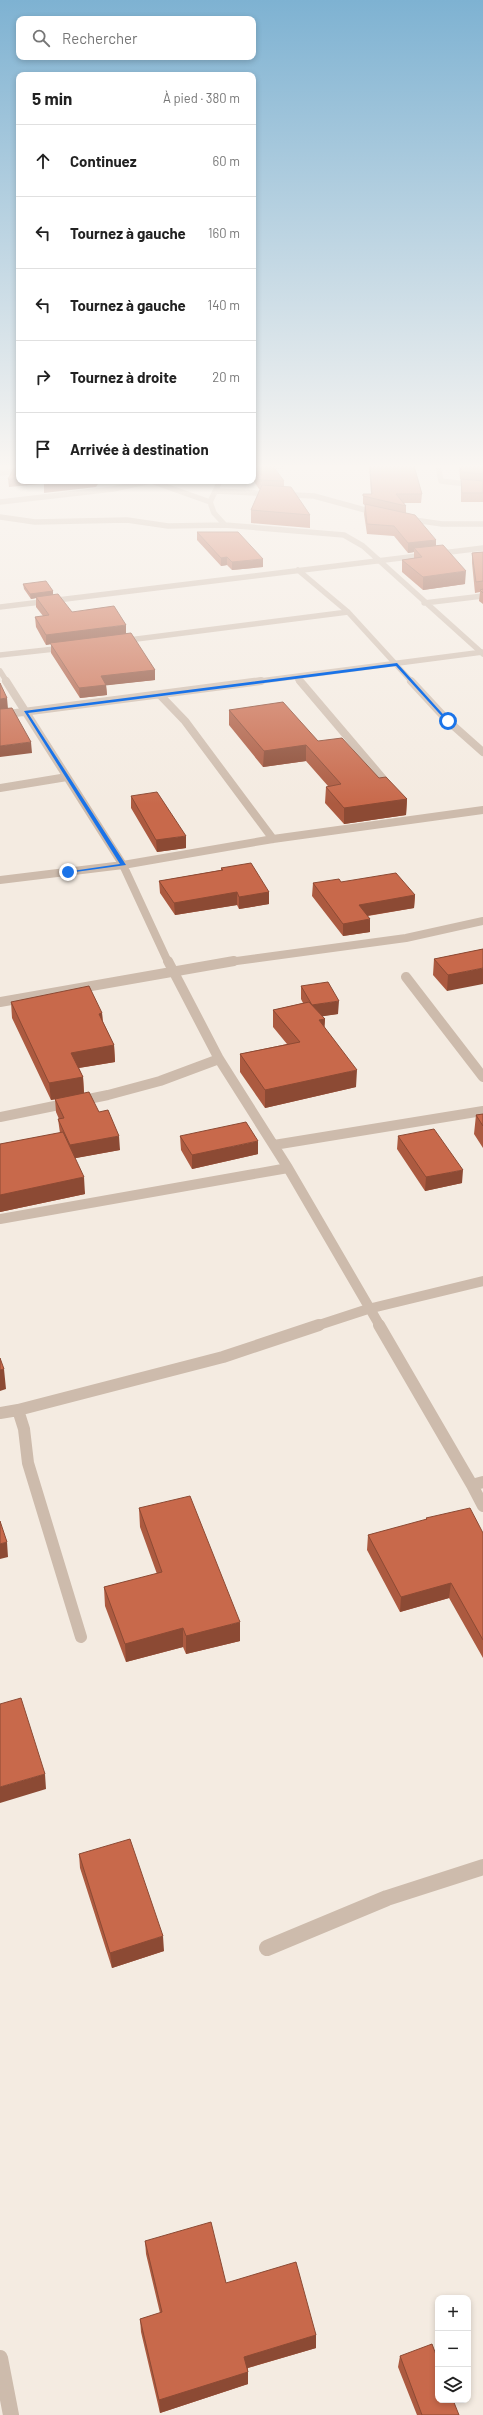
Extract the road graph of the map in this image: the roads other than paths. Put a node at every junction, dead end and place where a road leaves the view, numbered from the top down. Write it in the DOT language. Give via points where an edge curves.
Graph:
graph roads {
  1 [pos="228,579"];
  2 [pos="308,579"];
  3 [pos="398,579"];
  4 [pos="483,596"];
  5 [pos="424,603"];
  6 [pos="0,607"];
  7 [pos="348,612"];
  8 [pos="117,642"];
  9 [pos="70,647"];
  10 [pos="482,653"];
  11 [pos="0,655"];
  12 [pos="397,665"];
  13 [pos="0,671"];
  14 [pos="296,678"];
  15 [pos="160,695"];
  16 [pos="25,712"];
  17 [pos="0,715"];
  18 [pos="483,752"];
  19 [pos="66,777"];
  20 [pos="385,781"];
  21 [pos="0,788"];
  22 [pos="483,810"];
  23 [pos="272,839"];
  24 [pos="123,865"];
  25 [pos="0,880"];
  26 [pos="483,921"];
  27 [pos="173,972"];
  28 [pos="406,978"];
  29 [pos="0,1002"];
  30 [pos="219,1059"];
  31 [pos="483,1077"];
  32 [pos="483,1111"];
  33 [pos="0,1117"];
  34 [pos="274,1146"];
  35 [pos="288,1168"];
  36 [pos="0,1219"];
  37 [pos="483,1281"];
  38 [pos="368,1309"];
  39 [pos="18,1410"];
  40 [pos="0,1413"];
  41 [pos="478,1484"];
  42 [pos="483,1506"];
  43 [pos="81,1637"];
  44 [pos="483,1867"];
  45 [pos="267,1948"];
  46 [pos="0,2358"];
  47 [pos="11,2415"];
  1 -- 6 [label="street"];
  2 -- 7 [label="street"];
  3 -- 5 [label="street"];
  4 -- 5 [label="street"];
  5 -- 10 [label="street"];
  7 -- 8 [label="street"];
  7 -- 12 [label="street"];
  9 -- 11 [label="street"];
  10 -- 12 [label="street"];
  12 -- 14 [label="street"];
  12 -- 18 [label="street" via="448,721"];
  13 -- 16 [label="street"];
  14 -- 15 [label="street"];
  14 -- 20 [label="street"];
  15 -- 16 [label="street"];
  15 -- 23 [label="street" via="185,721"];
  16 -- 17 [label="street"];
  16 -- 19 [label="street"];
  19 -- 21 [label="street"];
  19 -- 24 [label="street"];
  22 -- 23 [label="street"];
  23 -- 24 [label="street"];
  24 -- 25 [label="street"];
  24 -- 27 [label="street"];
  26 -- 27 [label="street" via="406,938 269,955"];
  27 -- 29 [label="street"];
  27 -- 30 [label="street"];
  28 -- 31 [label="street"];
  30 -- 33 [label="street" via="160,1081 108,1095"];
  30 -- 34 [label="street"];
  32 -- 34 [label="street"];
  34 -- 35 [label="street"];
  35 -- 36 [label="street"];
  35 -- 38 [label="street"];
  37 -- 38 [label="street"];
  38 -- 39 [label="street" via="223,1357"];
  38 -- 41 [label="street"];
  39 -- 40 [label="street"];
  39 -- 43 [label="street" via="24,1429 28,1463"];
  41 -- 42 [label="street"];
  44 -- 45 [label="street" via="387,1898"];
  46 -- 47 [label="street"];
}
